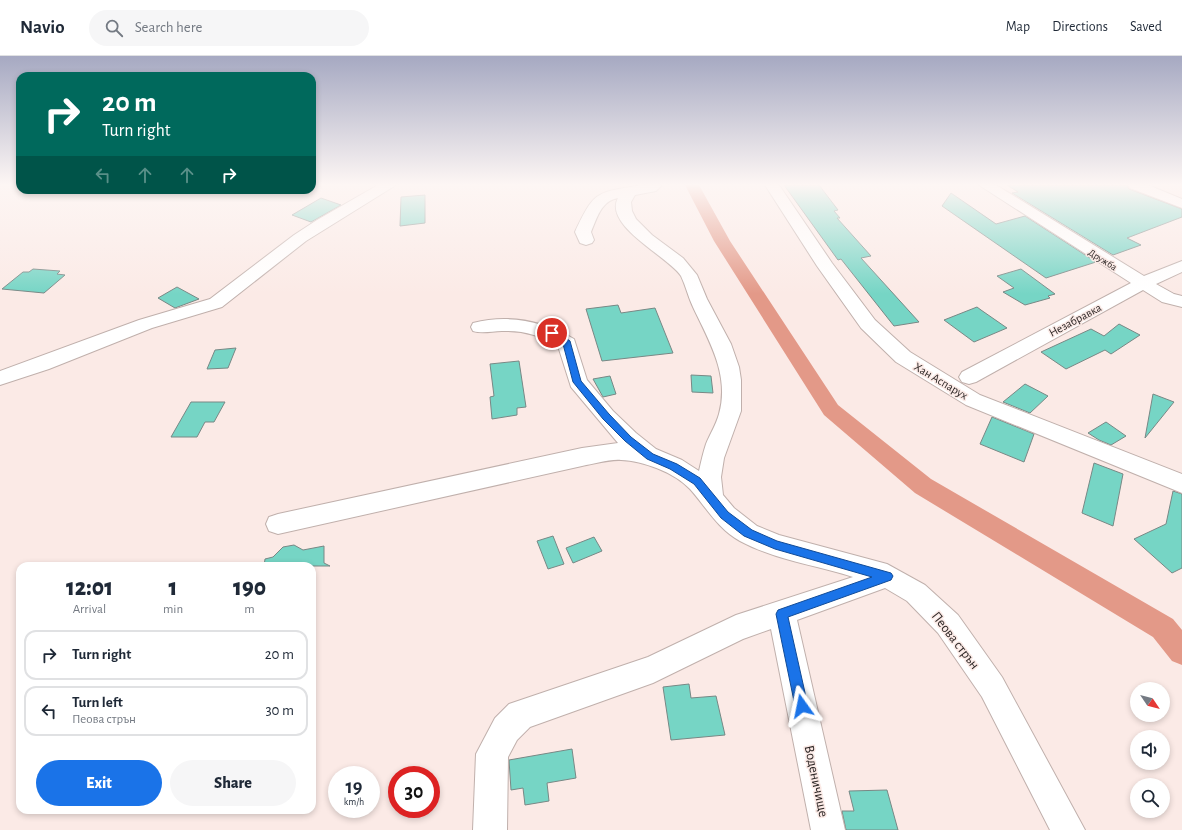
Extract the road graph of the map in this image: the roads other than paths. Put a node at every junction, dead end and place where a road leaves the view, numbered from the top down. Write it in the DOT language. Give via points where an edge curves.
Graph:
graph roads {
  1 [pos="326,221"];
  2 [pos="588,221"];
  3 [pos="630,221"];
  4 [pos="796,221"];
  5 [pos="1044,221"];
  6 [pos="586,240"];
  7 [pos="1182,266"];
  8 [pos="1143,283"];
  9 [pos="1182,302"];
  10 [pos="480,327"];
  11 [pos="969,377"];
  12 [pos="0,378"];
  13 [pos="650,456"];
  14 [pos="1182,484"];
  15 [pos="711,497"];
  16 [pos="278,524"];
  17 [pos="887,576"];
  18 [pos="782,614"];
  19 [pos="490,830"];
  20 [pos="828,830"];
  21 [pos="1068,830"];
  1 -- 12 [label="street" via="203,310 167,316 38,367"];
  2 -- 6 [label="street" via="583,232"];
  3 -- 15 [label="street" via="645,238 684,269 722,343 732,376 730,412 717,444 708,478"];
  4 -- 14 [label="street, Хан Аспарух" via="868,324 903,357 973,400"];
  5 -- 8 [label="street, Дружба"];
  7 -- 8 [label="street, Незабравка"];
  8 -- 9 [label="street, Дружба" via="1168,298"];
  8 -- 11 [label="street, Незабравка"];
  10 -- 13 [label="street" via="506,323 530,327 552,333 567,343 578,382 611,422"];
  13 -- 15 [label="street, Пеова стрън" via="674,466 697,481"];
  13 -- 16 [label="street" via="620,451 582,457"];
  15 -- 17 [label="street, Пеова стрън" via="725,515 748,533 775,545"];
  17 -- 18 [label="street"];
  17 -- 21 [label="street, Пеова стрън" via="916,593 952,630 992,687"];
  18 -- 19 [label="street" via="736,628 653,669 520,715 506,729 492,754"];
  18 -- 20 [label="street, Воденичище"];
}
